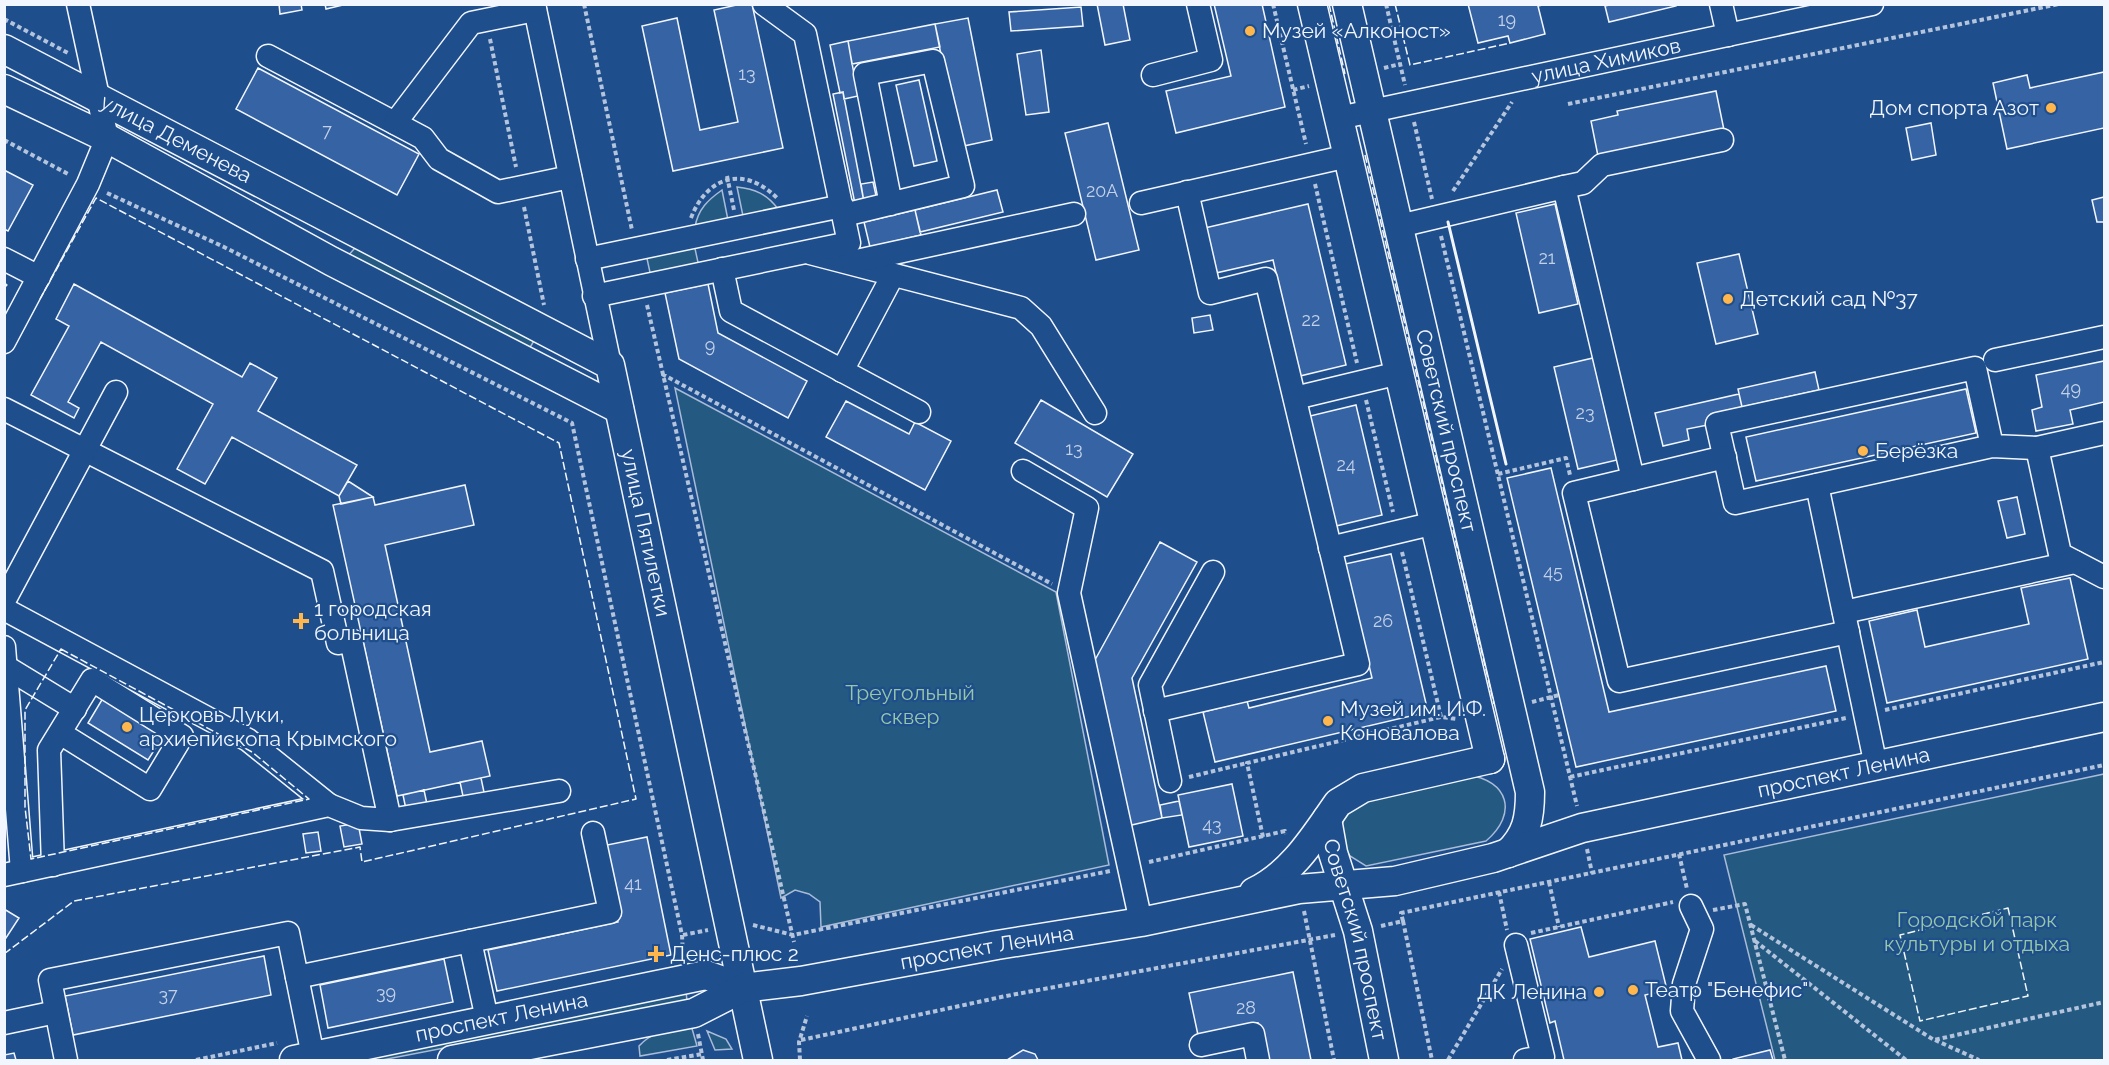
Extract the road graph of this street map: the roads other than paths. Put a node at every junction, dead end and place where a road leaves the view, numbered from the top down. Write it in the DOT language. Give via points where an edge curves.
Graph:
graph roads {
  1 [pos="78,4"];
  2 [pos="764,4"];
  3 [pos="1198,4"];
  4 [pos="1312,4"];
  5 [pos="1347,4"];
  6 [pos="1721,4"];
  7 [pos="1872,4"];
  8 [pos="534,7"];
  9 [pos="1728,35"];
  10 [pos="4,49"];
  11 [pos="268,56"];
  12 [pos="1153,75"];
  13 [pos="4,89"];
  14 [pos="97,96"];
  15 [pos="1372,110"];
  16 [pos="1339,118"];
  17 [pos="395,123"];
  18 [pos="106,138"];
  19 [pos="1722,140"];
  20 [pos="1348,156"];
  21 [pos="570,177"];
  22 [pos="1564,187"];
  23 [pos="1187,192"];
  24 [pos="1141,203"];
  25 [pos="891,204"];
  26 [pos="843,210"];
  27 [pos="1074,214"];
  28 [pos="346,226"];
  29 [pos="1400,226"];
  30 [pos="806,252"];
  31 [pos="4,259"];
  32 [pos="587,259"];
  33 [pos="331,261"];
  34 [pos="848,263"];
  35 [pos="722,270"];
  36 [pos="893,275"];
  37 [pos="39,277"];
  38 [pos="594,296"];
  39 [pos="2104,336"];
  40 [pos="4,342"];
  41 [pos="1995,360"];
  42 [pos="610,365"];
  43 [pos="842,371"];
  44 [pos="1400,373"];
  45 [pos="116,393"];
  46 [pos="1295,398"];
  47 [pos="4,409"];
  48 [pos="619,409"];
  49 [pos="918,412"];
  50 [pos="1095,413"];
  51 [pos="2104,433"];
  52 [pos="1992,447"];
  53 [pos="2037,448"];
  54 [pos="86,450"];
  55 [pos="1725,457"];
  56 [pos="1023,471"];
  57 [pos="1633,479"];
  58 [pos="1817,485"];
  59 [pos="1435,523"];
  60 [pos="1330,548"];
  61 [pos="2075,562"];
  62 [pos="1213,572"];
  63 [pos="2104,580"];
  64 [pos="4,601"];
  65 [pos="4,609"];
  66 [pos="1846,622"];
  67 [pos="5,657"];
  68 [pos="75,709"];
  69 [pos="1155,711"];
  70 [pos="2104,717"];
  71 [pos="60,734"];
  72 [pos="1491,759"];
  73 [pos="1876,766"];
  74 [pos="1170,781"];
  75 [pos="559,791"];
  76 [pos="1530,792"];
  77 [pos="329,805"];
  78 [pos="1327,819"];
  79 [pos="390,820"];
  80 [pos="1582,828"];
  81 [pos="594,833"];
  82 [pos="1508,853"];
  83 [pos="53,865"];
  84 [pos="13,873"];
  85 [pos="1296,877"];
  86 [pos="1344,885"];
  87 [pos="1690,906"];
  88 [pos="1141,922"];
  89 [pos="470,941"];
  90 [pos="1514,948"];
  91 [pos="297,977"];
  92 [pos="743,988"];
  93 [pos="56,1012"];
  94 [pos="487,1019"];
  95 [pos="4,1023"];
  96 [pos="1201,1045"];
  97 [pos="303,1058"];
  98 [pos="66,1060"];
  99 [pos="452,1060"];
  100 [pos="758,1060"];
  101 [pos="1258,1060"];
  102 [pos="1384,1060"];
  103 [pos="1525,1060"];
  104 [pos="1709,1060"];
  1 -- 14 [label="street"];
  2 -- 26 [label="street" via="806,34"];
  3 -- 12 [label="street" via="1211,60"];
  4 -- 16 [label="main road, Советский проспект"];
  5 -- 15 [label="main road, Советский проспект"];
  6 -- 9 [label="street"];
  7 -- 9 [label="street, улица Химиков"];
  8 -- 17 [label="street" via="471,23"];
  8 -- 21 [label="street, улица Пятилетки"];
  9 -- 15 [label="street, улица Химиков"];
  10 -- 14 [label="main road, улица Деменева"];
  11 -- 17 [label="street"];
  13 -- 18 [label="main road, улица Деменева"];
  14 -- 18 [label="street"];
  14 -- 28 [label="main road, улица Деменева"];
  15 -- 16 [label="street, улица Химиков"];
  15 -- 29 [label="main road, Советский проспект"];
  16 -- 20 [label="main road, Советский проспект"];
  17 -- 21 [label="street" via="423,138 439,159 498,192"];
  18 -- 33 [label="main road, улица Деменева"];
  18 -- 37 [label="street" via="88,184"];
  19 -- 22 [label="street" via="1602,165 1582,183"];
  20 -- 23 [label="street"];
  20 -- 44 [label="main road, Советский проспект"];
  21 -- 32 [label="street, улица Пятилетки"];
  22 -- 29 [label="street"];
  22 -- 57 [label="street"];
  23 -- 24 [label="street"];
  23 -- 46 [label="street" via="1210,292 1266,279"];
  25 -- 25 [label="street" via="963,186 933,61 865,74"];
  25 -- 26 [label="street"];
  26 -- 30 [label="street" via="849,243"];
  26 -- 32 [label="street" via="786,217"];
  27 -- 34 [label="street"];
  28 -- 33 [label="main road"];
  28 -- 42 [label="main road, улица Деменева"];
  29 -- 76 [label="main road, Советский проспект"];
  30 -- 34 [label="street"];
  30 -- 35 [label="street"];
  31 -- 37 [label="street"];
  32 -- 38 [label="street, улица Пятилетки"];
  33 -- 48 [label="main road, улица Деменева"];
  34 -- 36 [label="street"];
  35 -- 38 [label="street"];
  35 -- 43 [label="street" via="731,311"];
  36 -- 43 [label="street"];
  36 -- 50 [label="street" via="1021,308 1041,326"];
  37 -- 40 [label="street"];
  38 -- 42 [label="street, улица Пятилетки"];
  39 -- 41 [label="street"];
  42 -- 48 [label="main road, улица Пятилетки"];
  43 -- 49 [label="street"];
  44 -- 46 [label="street"];
  44 -- 59 [label="main road, Советский проспект"];
  45 -- 54 [label="street"];
  46 -- 60 [label="street"];
  47 -- 54 [label="street"];
  48 -- 92 [label="main road, улица Пятилетки"];
  51 -- 53 [label="street"];
  52 -- 53 [label="street"];
  52 -- 55 [label="street" via="1975,368 1717,424"];
  52 -- 58 [label="street"];
  53 -- 61 [label="street" via="2060,554"];
  54 -- 64 [label="street"];
  54 -- 79 [label="street" via="322,571 338,643 351,640"];
  55 -- 57 [label="street"];
  55 -- 58 [label="street" via="1734,503"];
  56 -- 88 [label="street" via="1087,508 1069,593"];
  57 -- 66 [label="street" via="1574,493 1619,681"];
  58 -- 66 [label="street"];
  59 -- 60 [label="street"];
  59 -- 72 [label="main road, Советский проспект"];
  60 -- 69 [label="street" via="1358,664"];
  61 -- 63 [label="street"];
  61 -- 66 [label="street"];
  62 -- 69 [label="street" via="1150,685"];
  65 -- 77 [label="street" via="248,740"];
  66 -- 73 [label="street"];
  67 -- 68 [label="street"];
  67 -- 84 [label="street"];
  68 -- 71 [label="street"];
  68 -- 71 [label="street" via="92,680 182,736 150,789"];
  69 -- 74 [label="street"];
  70 -- 73 [label="main road, проспект Ленина"];
  71 -- 83 [label="street" via="49,750"];
  72 -- 76 [label="main road"];
  72 -- 78 [label="main road" via="1363,788 1338,803"];
  73 -- 80 [label="main road, проспект Ленина"];
  75 -- 79 [label="street"];
  76 -- 80 [label="main road" via="1565,824"];
  76 -- 82 [label="main road, Советский проспект" via="1526,831"];
  77 -- 79 [label="street" via="361,818"];
  77 -- 83 [label="street"];
  78 -- 85 [label="main road"];
  78 -- 86 [label="main road, Советский проспект"];
  80 -- 82 [label="main road, проспект Ленина"];
  81 -- 89 [label="street" via="610,912"];
  82 -- 86 [label="main road, проспект Ленина" via="1395,881"];
  83 -- 84 [label="street"];
  85 -- 86 [label="main road, проспект Ленина"];
  85 -- 88 [label="main road, проспект Ленина" via="1230,903"];
  86 -- 102 [label="main road, Советский проспект" via="1358,931"];
  87 -- 104 [label="street" via="1702,929 1684,984 1682,1011"];
  88 -- 92 [label="main road, проспект Ленина"];
  89 -- 91 [label="street"];
  89 -- 94 [label="street"];
  90 -- 103 [label="street" via="1543,1057"];
  91 -- 93 [label="street" via="288,933 50,980"];
  91 -- 97 [label="street"];
  92 -- 94 [label="main road, проспект Ленина" via="706,975"];
  92 -- 99 [label="main road, проспект Ленина" via="694,1013"];
  92 -- 100 [label="main road, улица Пятилетки"];
  93 -- 95 [label="street"];
  93 -- 98 [label="street"];
  94 -- 97 [label="main road, проспект Ленина"];
  96 -- 101 [label="street" via="1253,1034"];
}
